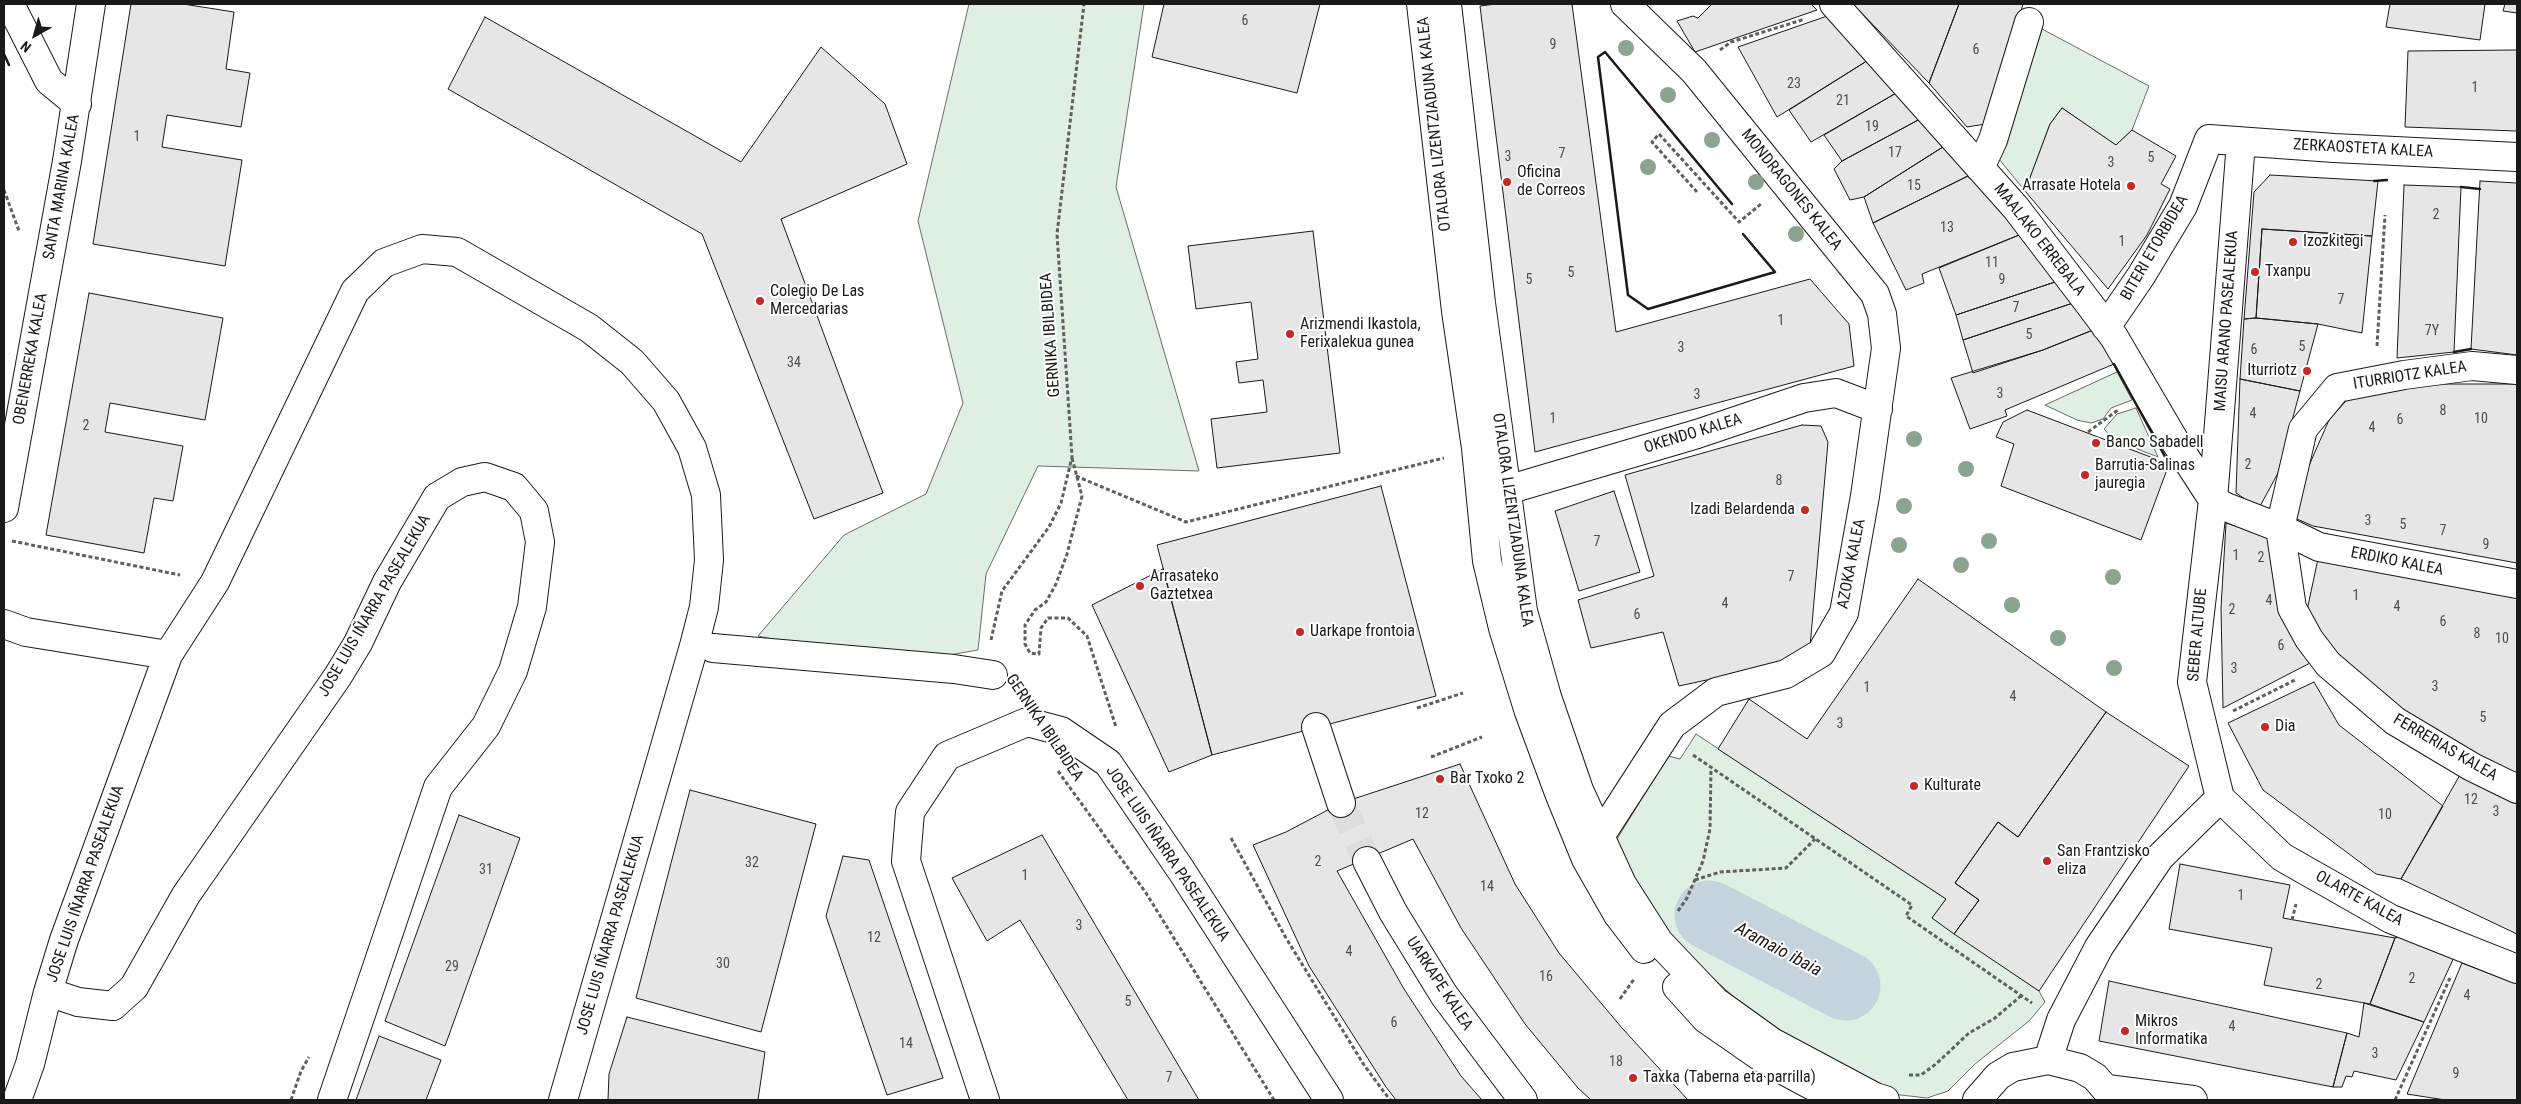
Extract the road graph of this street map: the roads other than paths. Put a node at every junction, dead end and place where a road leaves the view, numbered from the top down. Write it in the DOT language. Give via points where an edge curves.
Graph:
graph roads {
  1 [pos="10,4"];
  2 [pos="91,4"];
  3 [pos="1421,4"];
  4 [pos="1447,4"];
  5 [pos="1625,4"];
  6 [pos="1837,6"];
  7 [pos="2029,22"];
  8 [pos="77,104"];
  9 [pos="2209,139"];
  10 [pos="2241,142"];
  11 [pos="2517,157"];
  12 [pos="1980,168"];
  13 [pos="48,269"];
  14 [pos="2106,327"];
  15 [pos="2517,370"];
  16 [pos="1878,409"];
  17 [pos="7,471"];
  18 [pos="1507,490"];
  19 [pos="2213,500"];
  20 [pos="4,508"];
  21 [pos="2280,528"];
  22 [pos="2517,584"];
  23 [pos="4,607"];
  24 [pos="11,631"];
  25 [pos="713,648"];
  26 [pos="168,656"];
  27 [pos="993,675"];
  28 [pos="1316,727"];
  29 [pos="2517,789"];
  30 [pos="2220,798"];
  31 [pos="1340,803"];
  32 [pos="1599,838"];
  33 [pos="1367,861"];
  34 [pos="1654,950"];
  35 [pos="2517,969"];
  36 [pos="48,992"];
  37 [pos="2048,1060"];
  38 [pos="2111,1095"];
  39 [pos="1880,1099"];
  40 [pos="17,1100"];
  41 [pos="332,1100"];
  42 [pos="563,1100"];
  43 [pos="985,1100"];
  44 [pos="1329,1100"];
  45 [pos="1523,1100"];
  46 [pos="1839,1100"];
  47 [pos="1977,1100"];
  48 [pos="2193,1100"];
  1 -- 8 [label="street, SANTA MARINA KALEA" via="49,81"];
  2 -- 8 [label="street, SANTA MARINA KALEA"];
  3 -- 34 [label="street, OTALORA LIZENTZIADUNA KALEA" via="1456,311 1476,448 1486,561 1529,712 1586,859 1618,915"];
  4 -- 18 [label="street, OTALORA LIZENTZIADUNA KALEA" via="1481,303"];
  5 -- 16 [label="street, MONDRAGONES KALEA" via="1694,71 1875,294 1882,314 1886,348"];
  6 -- 12 [label="street, MAALAKO ERREBALA"];
  7 -- 12 [label="street" via="1993,140"];
  8 -- 13 [label="street, SANTA MARINA KALEA"];
  9 -- 10 [label="street, ZERKAOSTETA KALEA"];
  9 -- 14 [label="street, BITERI ETORBIDEA" via="2183,206"];
  10 -- 11 [label="street, ZERKAOSTETA KALEA"];
  10 -- 19 [label="street, MAISU ARANO PASEALEKUA"];
  12 -- 14 [label="street, MAALAKO ERREBALA" via="2016,208"];
  13 -- 17 [label="street, OBENERREKA KALEA"];
  14 -- 19 [label="street, MAALAKO ERREBALA"];
  15 -- 21 [label="street, ITURRIOTZ KALEA" via="2472,366 2337,388 2303,429"];
  16 -- 18 [label="street, OKENDO KALEA" via="1836,393 1804,398 1697,434"];
  16 -- 32 [label="street, AZOKA KALEA" via="1844,612 1821,653 1786,674 1716,692 1672,726"];
  17 -- 20 [label="street, OBENERREKA KALEA"];
  18 -- 32 [label="street, OTALORA LIZENTZIADUNA KALEA" via="1526,621 1547,697"];
  19 -- 21 [label="street, ERDIKO KALEA"];
  19 -- 30 [label="street, SEBER ALTUBE" via="2192,682"];
  21 -- 22 [label="street, ERDIKO KALEA" via="2319,547"];
  21 -- 29 [label="street, FERRERIAS KALEA" via="2292,608 2328,664 2395,721 2472,767"];
  23 -- 24 [label="street"];
  24 -- 26 [label="street"];
  25 -- 27 [label="street"];
  26 -- 36 [label="street, JOSE LUIS IÑARRA PASEALEKUA"];
  26 -- 42 [label="street, JOSE LUIS IÑARRA PASEALEKUA" via="215,582 355,291 384,263 422,249 457,252 589,328 632,362 666,401 692,448 706,495 709,560 704,607"];
  28 -- 31 [label="street"];
  30 -- 35 [label="street, OLARTE KALEA" via="2282,856 2391,919"];
  30 -- 37 [label="street" via="2160,857 2094,955 2061,1020"];
  32 -- 34 [label="street, OTALORA LIZENTZIADUNA KALEA"];
  33 -- 45 [label="street, UARKAPE KALEA" via="1393,912 1444,995"];
  34 -- 39 [label="street, OTALORA LIZENTZIADUNA KALEA" via="1715,1001 1772,1042"];
  34 -- 46 [label="street, OTALORA LIZENTZIADUNA KALEA" via="1706,1019 1768,1062"];
  36 -- 40 [label="street" via="30,1064"];
  36 -- 41 [label="street, JOSE LUIS IÑARRA PASEALEKUA" via="78,1002 113,1006 134,987 186,895 358,644 387,582 437,497 462,482 485,477 514,487 534,511 540,542 532,607 519,652 486,726 438,787"];
  37 -- 38 [label="street" via="2080,1068 2095,1077"];
  37 -- 47 [label="street" via="2013,1067 1998,1076"];
  38 -- 48 [label="street"];
  43 -- 44 [label="street, JOSE LUIS IÑARRA PASEALEKUA" via="906,861 910,812 947,756 1027,722 1061,731 1108,763"];
}
